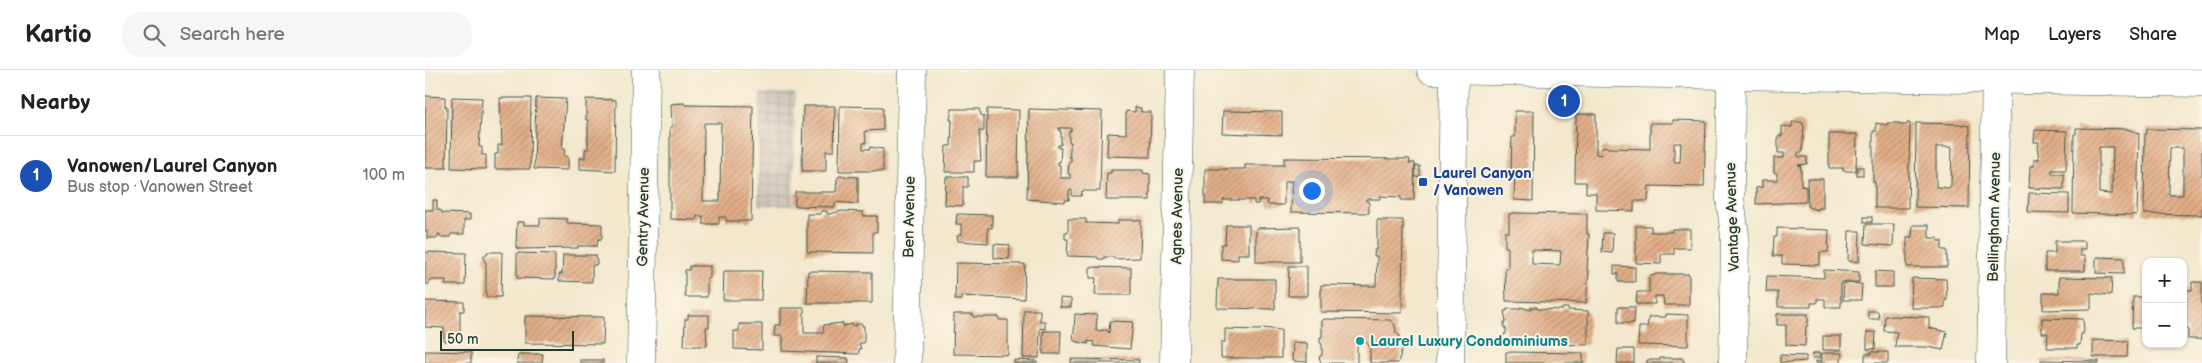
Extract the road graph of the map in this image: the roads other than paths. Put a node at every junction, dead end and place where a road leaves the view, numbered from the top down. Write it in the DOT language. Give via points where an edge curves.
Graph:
graph roads {
  1 [pos="646,70"];
  2 [pos="912,70"];
  3 [pos="1180,70"];
  4 [pos="1431,70"];
  5 [pos="1454,70"];
  6 [pos="1731,72"];
  7 [pos="1996,75"];
  8 [pos="2202,83"];
  9 [pos="641,363"];
  10 [pos="907,363"];
  11 [pos="1174,363"];
  12 [pos="1450,363"];
  13 [pos="1733,363"];
  14 [pos="1991,363"];
  1 -- 9 [label="street, Gentry Avenue"];
  2 -- 10 [label="street, Ben Avenue"];
  3 -- 11 [label="street, Agnes Avenue"];
  4 -- 5 [label="street"];
  5 -- 6 [label="street"];
  5 -- 12 [label="street"];
  6 -- 7 [label="street"];
  6 -- 13 [label="street, Vantage Avenue" via="1730,198 1735,236"];
  7 -- 8 [label="street"];
  7 -- 14 [label="street, Bellingham Avenue"];
}
